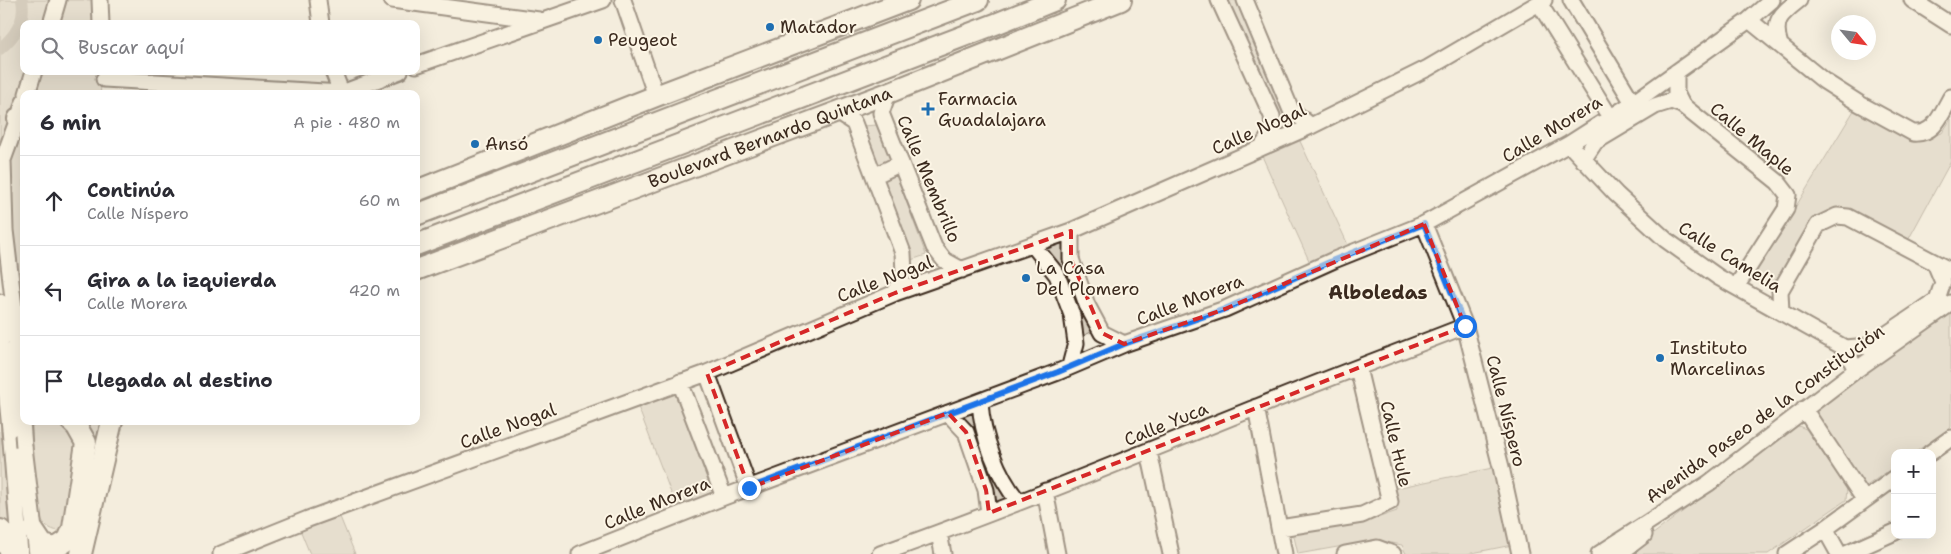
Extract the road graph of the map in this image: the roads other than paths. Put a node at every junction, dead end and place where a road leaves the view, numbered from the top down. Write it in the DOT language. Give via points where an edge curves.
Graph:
graph roads {
  1 [pos="58,0"];
  2 [pos="100,0"];
  3 [pos="318,0"];
  4 [pos="392,0"];
  5 [pos="603,0"];
  6 [pos="623,0"];
  7 [pos="908,0"];
  8 [pos="978,0"];
  9 [pos="1055,0"];
  10 [pos="1121,0"];
  11 [pos="1219,0"];
  12 [pos="1245,0"];
  13 [pos="1571,0"];
  14 [pos="1772,0"];
  15 [pos="1799,0"];
  16 [pos="1912,0"];
  17 [pos="1542,2"];
  18 [pos="957,5"];
  19 [pos="52,20"];
  20 [pos="101,20"];
  21 [pos="320,20"];
  22 [pos="542,20"];
  23 [pos="1749,20"];
  24 [pos="1951,25"];
  25 [pos="1780,45"];
  26 [pos="1266,46"];
  27 [pos="1244,56"];
  28 [pos="420,64"];
  29 [pos="1676,72"];
  30 [pos="33,75"];
  31 [pos="104,75"];
  32 [pos="335,75"];
  33 [pos="389,75"];
  34 [pos="169,88"];
  35 [pos="28,90"];
  36 [pos="101,90"];
  37 [pos="222,90"];
  38 [pos="341,90"];
  39 [pos="350,90"];
  40 [pos="888,93"];
  41 [pos="656,96"];
  42 [pos="1951,97"];
  43 [pos="1633,103"];
  44 [pos="1682,105"];
  45 [pos="836,111"];
  46 [pos="20,117"];
  47 [pos="1610,117"];
  48 [pos="1311,126"];
  49 [pos="624,135"];
  50 [pos="1569,144"];
  51 [pos="1260,150"];
  52 [pos="1583,160"];
  53 [pos="901,163"];
  54 [pos="689,167"];
  55 [pos="874,176"];
  56 [pos="570,186"];
  57 [pos="420,189"];
  58 [pos="420,193"];
  59 [pos="420,213"];
  60 [pos="1424,224"];
  61 [pos="1071,231"];
  62 [pos="420,243"];
  63 [pos="1033,245"];
  64 [pos="1935,264"];
  65 [pos="420,268"];
  66 [pos="962,270"];
  67 [pos="1951,271"];
  68 [pos="1736,287"];
  69 [pos="895,293"];
  70 [pos="0,302"];
  71 [pos="1951,303"];
  72 [pos="1781,312"];
  73 [pos="1465,326"];
  74 [pos="10,343"];
  75 [pos="1124,344"];
  76 [pos="1845,348"];
  77 [pos="20,366"];
  78 [pos="1070,366"];
  79 [pos="1358,368"];
  80 [pos="1856,370"];
  81 [pos="707,373"];
  82 [pos="0,374"];
  83 [pos="680,382"];
  84 [pos="20,398"];
  85 [pos="980,402"];
  86 [pos="0,406"];
  87 [pos="1256,407"];
  88 [pos="1804,409"];
  89 [pos="948,413"];
  90 [pos="20,423"];
  91 [pos="76,425"];
  92 [pos="111,425"];
  93 [pos="0,431"];
  94 [pos="1951,438"];
  95 [pos="18,448"];
  96 [pos="1936,449"];
  97 [pos="1149,452"];
  98 [pos="1891,481"];
  99 [pos="1710,482"];
  100 [pos="749,488"];
  101 [pos="1045,491"];
  102 [pos="724,497"];
  103 [pos="1864,499"];
  104 [pos="1019,502"];
  105 [pos="989,513"];
  106 [pos="1280,528"];
  107 [pos="1825,529"];
  108 [pos="34,530"];
  109 [pos="0,531"];
  110 [pos="940,533"];
  111 [pos="1891,534"];
  112 [pos="82,553"];
  113 [pos="12,554"];
  114 [pos="20,554"];
  115 [pos="36,554"];
  116 [pos="221,554"];
  117 [pos="580,554"];
  118 [pos="880,554"];
  119 [pos="943,554"];
  120 [pos="1057,554"];
  121 [pos="1171,554"];
  122 [pos="1284,554"];
  123 [pos="1345,554"];
  124 [pos="1393,554"];
  125 [pos="1520,554"];
  126 [pos="1599,554"];
  127 [pos="1619,554"];
  128 [pos="1787,554"];
  129 [pos="1839,554"];
  130 [pos="1846,554"];
  1 -- 19 [label="street"];
  2 -- 20 [label="street"];
  3 -- 21 [label="street"];
  4 -- 22 [label="street"];
  5 -- 22 [label="street"];
  6 -- 41 [label="street"];
  7 -- 41 [label="main road"];
  8 -- 18 [label="main road"];
  9 -- 56 [label="main road, Boulevard Bernardo Quintana"];
  10 -- 40 [label="main road, Boulevard Bernardo Quintana"];
  11 -- 27 [label="street"];
  12 -- 26 [label="street"];
  13 -- 43 [label="street"];
  14 -- 23 [label="street, Calle Morera"];
  15 -- 25 [label="street" via="1778,19"];
  16 -- 24 [label="street"];
  17 -- 47 [label="street"];
  17 -- 48 [label="street, Calle Nogal" via="1428,68"];
  18 -- 49 [label="main road"];
  22 -- 28 [label="street"];
  23 -- 25 [label="street"];
  23 -- 29 [label="street, Calle Morera"];
  25 -- 42 [label="street" via="1824,81 1913,133 1922,134 1932,129"];
  26 -- 27 [label="street"];
  26 -- 48 [label="street" via="1291,110"];
  27 -- 51 [label="street" via="1272,116 1273,131"];
  29 -- 43 [label="street, Calle Morera"];
  29 -- 44 [label="street, Calle Maple" via="1676,93"];
  30 -- 35 [label="street"];
  31 -- 34 [label="street"];
  31 -- 36 [label="street"];
  32 -- 38 [label="street"];
  33 -- 39 [label="street"];
  34 -- 37 [label="street"];
  40 -- 45 [label="main road, Boulevard Bernardo Quintana"];
  40 -- 53 [label="street, Calle Membrillo" via="881,113"];
  41 -- 57 [label="main road"];
  43 -- 47 [label="street, Calle Morera"];
  44 -- 52 [label="street" via="1671,101 1655,106 1595,142"];
  44 -- 68 [label="street, Calle Maple" via="1778,182 1788,194 1786,209"];
  45 -- 54 [label="main road, Boulevard Bernardo Quintana"];
  45 -- 55 [label="street" via="854,123"];
  46 -- 74 [label="street" via="3,160 5,230 15,316"];
  47 -- 50 [label="street, Calle Morera"];
  48 -- 51 [label="street, Calle Nogal"];
  49 -- 58 [label="main road"];
  49 -- 59 [label="main road"];
  50 -- 52 [label="street, Calle Camelia"];
  50 -- 60 [label="street, Calle Morera"];
  51 -- 61 [label="street, Calle Nogal"];
  52 -- 68 [label="street, Calle Camelia" via="1666,240"];
  53 -- 55 [label="street"];
  53 -- 66 [label="street, Calle Membrillo" via="934,247 944,260"];
  54 -- 56 [label="main road"];
  54 -- 65 [label="main road, Boulevard Bernardo Quintana"];
  55 -- 69 [label="street" via="903,253 904,272"];
  56 -- 62 [label="main road, Boulevard Bernardo Quintana"];
  60 -- 73 [label="street, Calle Níspero"];
  60 -- 75 [label="street, Calle Morera" via="1225,309"];
  61 -- 63 [label="street, Calle Nogal"];
  61 -- 75 [label="street" via="1071,259 1087,305 1102,333"];
  63 -- 66 [label="street, Calle Nogal"];
  63 -- 78 [label="street" via="1057,275 1072,315 1076,342"];
  64 -- 67 [label="street"];
  64 -- 72 [label="street" via="1848,218 1837,216 1818,225 1780,291"];
  64 -- 76 [label="street" via="1943,282 1937,300 1868,346"];
  66 -- 69 [label="street, Calle Nogal"];
  68 -- 72 [label="street, Calle Camelia"];
  69 -- 81 [label="street, Calle Nogal"];
  70 -- 74 [label="street"];
  71 -- 80 [label="street, Avenida Paseo de la Constitución"];
  72 -- 76 [label="street, Calle Camelia"];
  73 -- 79 [label="street, Calle Yuca"];
  73 -- 125 [label="street, Calle Níspero"];
  74 -- 95 [label="street, bridge"];
  75 -- 78 [label="street, Calle Morera"];
  76 -- 80 [label="street"];
  77 -- 82 [label="main road"];
  78 -- 85 [label="street, Calle Morera"];
  79 -- 87 [label="street, Calle Yuca"];
  79 -- 106 [label="street, Calle Hule" via="1390,502 1362,515"];
  80 -- 88 [label="street, Avenida Paseo de la Constitución"];
  81 -- 83 [label="street, Calle Nogal"];
  81 -- 100 [label="street"];
  83 -- 102 [label="street"];
  83 -- 116 [label="street, Calle Nogal"];
  84 -- 86 [label="main road"];
  85 -- 89 [label="street, Calle Morera"];
  85 -- 104 [label="street" via="981,423 1005,485"];
  87 -- 97 [label="street, Calle Yuca"];
  87 -- 106 [label="street"];
  88 -- 99 [label="street, Avenida Paseo de la Constitución"];
  88 -- 103 [label="street"];
  89 -- 100 [label="street, Calle Morera"];
  89 -- 105 [label="street" via="966,432 986,490"];
  90 -- 93 [label="main road"];
  91 -- 108 [label="main road" via="86,443 74,528 68,540 56,548 43,545"];
  92 -- 112 [label="main road"];
  94 -- 96 [label="street"];
  95 -- 108 [label="street"];
  95 -- 114 [label="street"];
  97 -- 101 [label="street, Calle Yuca"];
  97 -- 121 [label="street"];
  98 -- 103 [label="street"];
  99 -- 126 [label="street, Avenida Paseo de la Constitución"];
  99 -- 127 [label="street" via="1684,506"];
  100 -- 102 [label="street, Calle Morera"];
  101 -- 104 [label="street, Calle Yuca"];
  101 -- 120 [label="street"];
  102 -- 117 [label="street, Calle Morera"];
  103 -- 107 [label="street"];
  104 -- 105 [label="street, Calle Yuca"];
  105 -- 110 [label="street, Calle Yuca"];
  106 -- 122 [label="street"];
  107 -- 128 [label="street"];
  107 -- 129 [label="street"];
  108 -- 115 [label="street"];
  109 -- 113 [label="highway"];
  110 -- 118 [label="street, Calle Yuca"];
  110 -- 119 [label="street"];
  111 -- 130 [label="street"];
  123 -- 124 [label="street" via="1377,548"];
}
